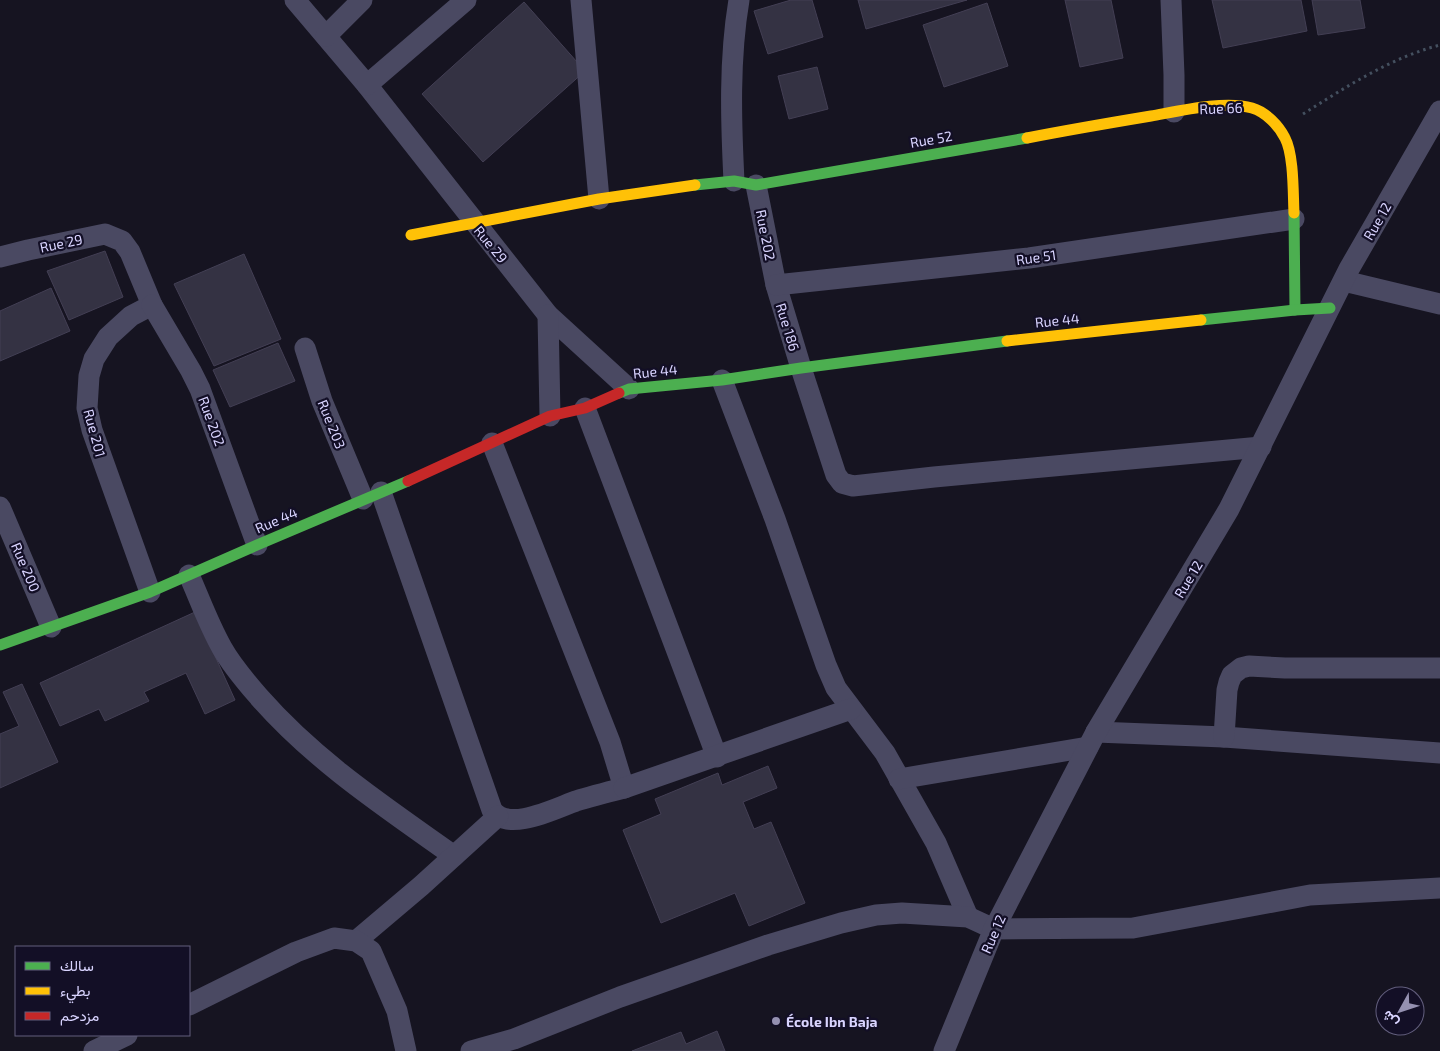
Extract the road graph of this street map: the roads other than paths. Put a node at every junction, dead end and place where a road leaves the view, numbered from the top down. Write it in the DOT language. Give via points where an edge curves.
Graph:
graph roads {
  1 [pos="295,0"];
  2 [pos="362,0"];
  3 [pos="466,0"];
  4 [pos="582,0"];
  5 [pos="739,0"];
  6 [pos="1171,0"];
  7 [pos="326,36"];
  8 [pos="367,84"];
  9 [pos="1440,111"];
  10 [pos="1174,112"];
  11 [pos="734,181"];
  12 [pos="756,185"];
  13 [pos="598,199"];
  14 [pos="1294,219"];
  15 [pos="475,222"];
  16 [pos="411,235"];
  17 [pos="0,257"];
  18 [pos="1344,281"];
  19 [pos="776,285"];
  20 [pos="1440,304"];
  21 [pos="152,305"];
  22 [pos="1330,308"];
  23 [pos="1295,310"];
  24 [pos="548,315"];
  25 [pos="305,348"];
  26 [pos="801,368"];
  27 [pos="722,380"];
  28 [pos="629,389"];
  29 [pos="585,408"];
  30 [pos="550,416"];
  31 [pos="492,443"];
  32 [pos="1260,447"];
  33 [pos="372,496"];
  34 [pos="0,507"];
  35 [pos="258,544"];
  36 [pos="189,575"];
  37 [pos="150,592"];
  38 [pos="51,627"];
  39 [pos="0,645"];
  40 [pos="1440,668"];
  41 [pos="851,709"];
  42 [pos="1224,737"];
  43 [pos="1092,740"];
  44 [pos="1440,753"];
  45 [pos="717,757"];
  46 [pos="899,779"];
  47 [pos="624,788"];
  48 [pos="498,816"];
  49 [pos="454,856"];
  50 [pos="1440,888"];
  51 [pos="968,917"];
  52 [pos="994,929"];
  53 [pos="356,941"];
  54 [pos="190,1004"];
  55 [pos="125,1036"];
  56 [pos="94,1051"];
  57 [pos="406,1051"];
  58 [pos="470,1051"];
  59 [pos="944,1051"];
  1 -- 7 [label="street"];
  2 -- 7 [label="street"];
  3 -- 8 [label="street"];
  4 -- 13 [label="street"];
  5 -- 11 [label="street" via="732,77"];
  6 -- 10 [label="street"];
  7 -- 8 [label="street"];
  8 -- 15 [label="street"];
  9 -- 18 [label="street, Rue 12"];
  10 -- 12 [label="street, Rue 52"];
  10 -- 14 [label="street, Rue 66" via="1247,106 1256,109 1279,128 1286,142 1290,165"];
  11 -- 12 [label="street, Rue 52"];
  11 -- 13 [label="street, Rue 52"];
  12 -- 19 [label="street, Rue 202"];
  13 -- 15 [label="street, Rue 52"];
  14 -- 19 [label="street, Rue 51" via="1028,258"];
  14 -- 23 [label="street"];
  15 -- 16 [label="street, Rue 29"];
  15 -- 24 [label="street, Rue 29"];
  17 -- 21 [label="street, Rue 29" via="105,234 122,241 130,252"];
  18 -- 20 [label="street"];
  18 -- 22 [label="street, Rue 12"];
  19 -- 26 [label="street, Rue 186"];
  21 -- 35 [label="street, Rue 202" via="200,389"];
  21 -- 37 [label="street, Rue 201" via="119,326 94,359 89,376 87,408"];
  22 -- 23 [label="street, Rue 44"];
  22 -- 32 [label="street, Rue 12"];
  23 -- 26 [label="street, Rue 44" via="1051,335"];
  24 -- 28 [label="street, Rue 29"];
  24 -- 30 [label="street"];
  25 -- 33 [label="street, Rue 203" via="322,401"];
  26 -- 27 [label="street, Rue 44"];
  26 -- 32 [label="street, Rue 186" via="836,475 842,483 853,486"];
  27 -- 28 [label="street, Rue 44"];
  27 -- 41 [label="street" via="826,665 836,688"];
  28 -- 29 [label="street, Rue 44"];
  29 -- 30 [label="street, Rue 44"];
  29 -- 45 [label="street"];
  30 -- 31 [label="street, Rue 44"];
  31 -- 33 [label="street, Rue 44"];
  31 -- 47 [label="street" via="610,742"];
  32 -- 43 [label="street, Rue 12" via="1229,509"];
  33 -- 35 [label="street, Rue 44"];
  33 -- 48 [label="street, Rue 203" via="492,810"];
  34 -- 38 [label="street, Rue 200"];
  35 -- 36 [label="street, Rue 44"];
  36 -- 37 [label="street, Rue 44"];
  36 -- 49 [label="street" via="222,649 268,707 302,742 345,777"];
  37 -- 38 [label="street, Rue 44"];
  38 -- 39 [label="street, Rue 44"];
  40 -- 42 [label="street" via="1241,668 1232,674 1227,690"];
  41 -- 45 [label="street"];
  41 -- 46 [label="street" via="885,753"];
  42 -- 43 [label="street"];
  42 -- 44 [label="street"];
  43 -- 46 [label="street"];
  43 -- 52 [label="street, Rue 12"];
  45 -- 47 [label="street"];
  46 -- 51 [label="street" via="936,843"];
  47 -- 48 [label="street" via="521,819"];
  48 -- 49 [label="street"];
  49 -- 53 [label="street"];
  50 -- 52 [label="street" via="1310,895 1133,928"];
  51 -- 52 [label="street"];
  51 -- 58 [label="street" via="902,913 840,923 620,997 514,1039"];
  52 -- 59 [label="street, Rue 12"];
  53 -- 54 [label="street" via="334,938 296,952"];
  53 -- 57 [label="street" via="371,951 397,1011"];
  55 -- 56 [label="street"];
}
